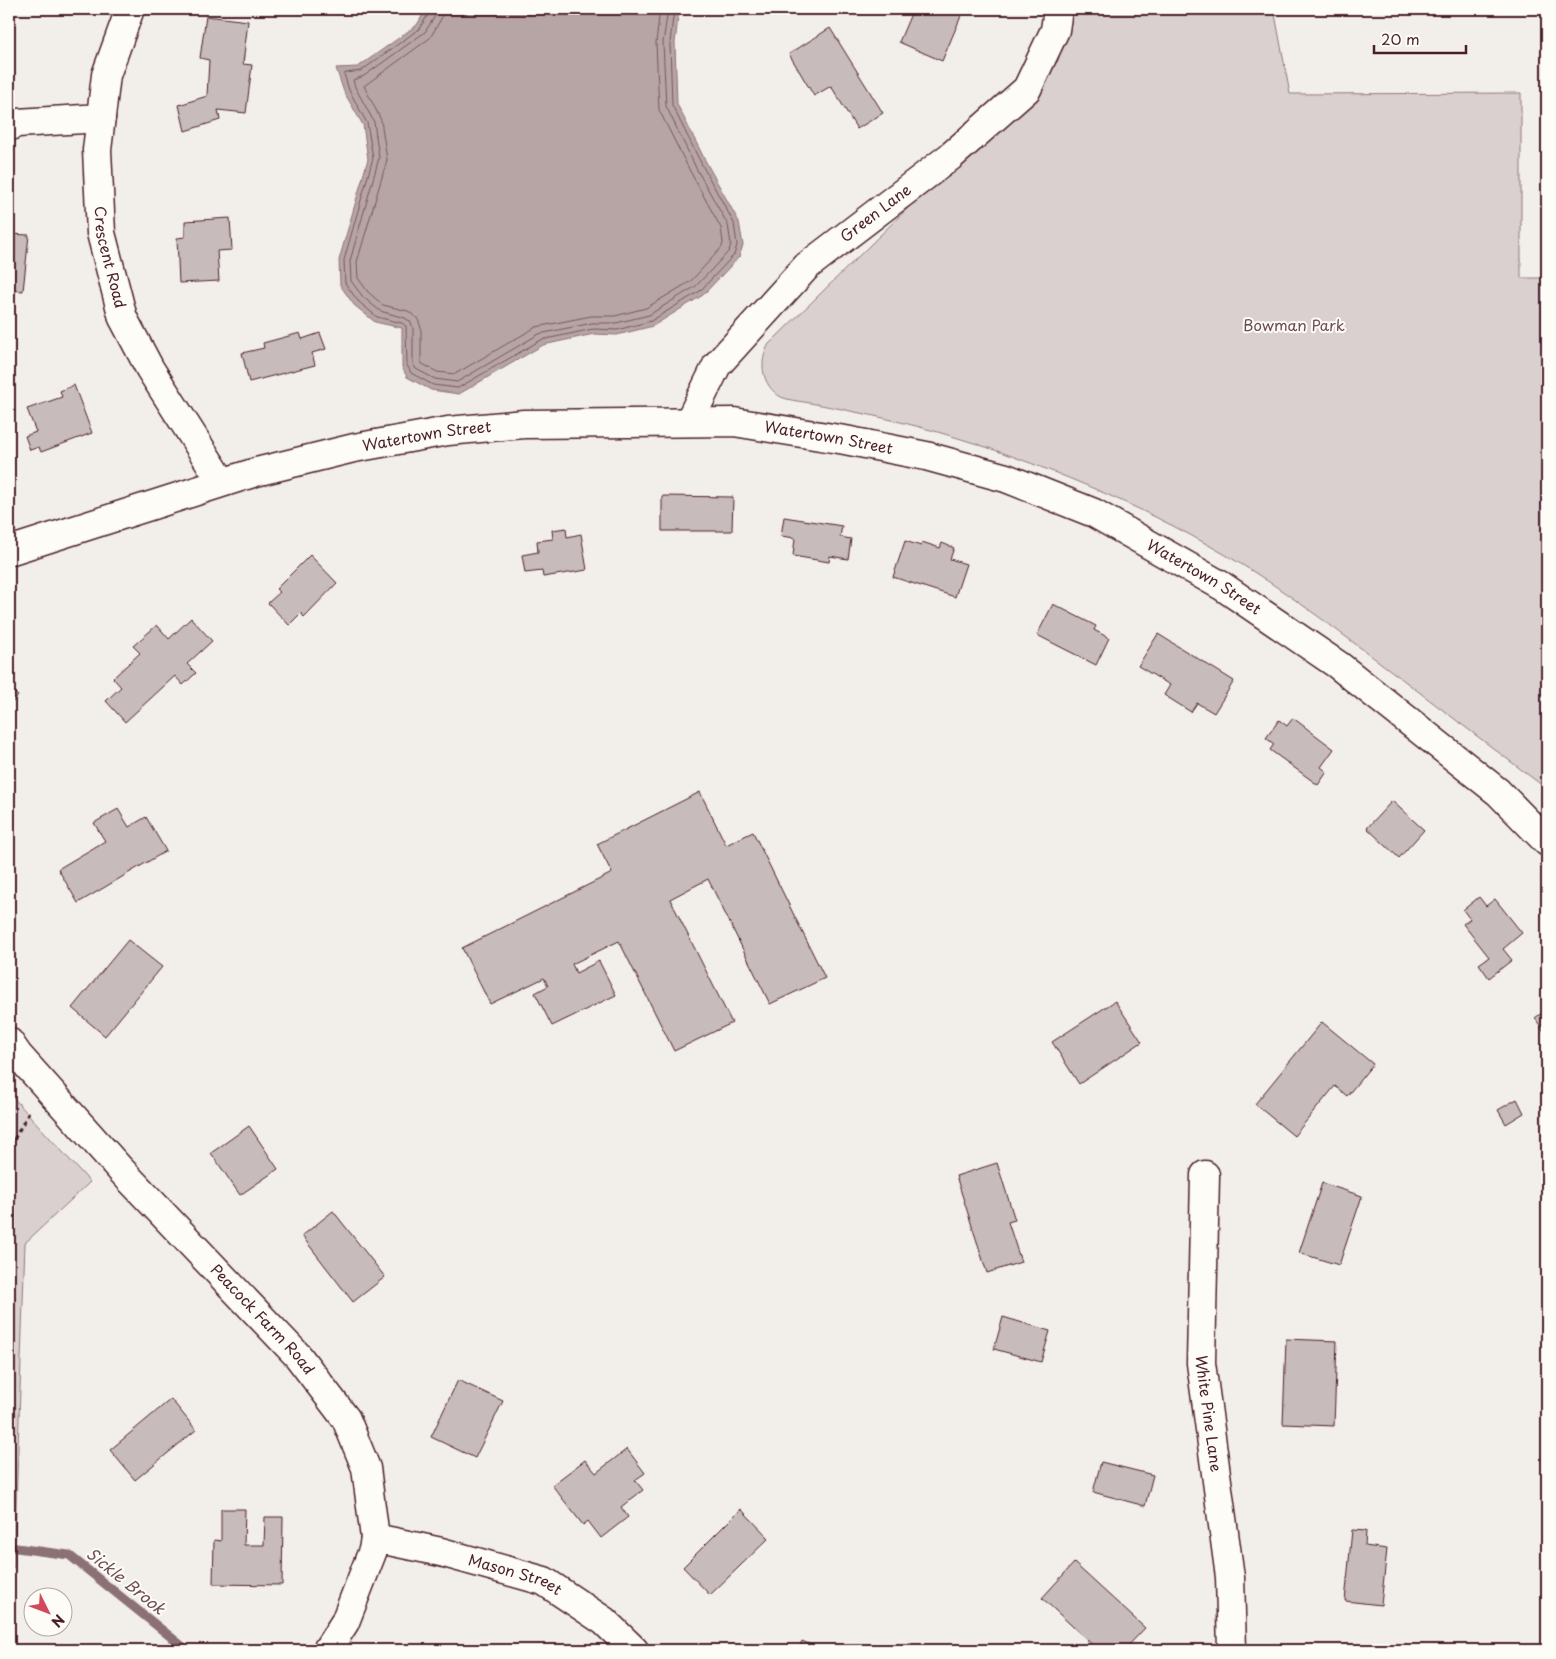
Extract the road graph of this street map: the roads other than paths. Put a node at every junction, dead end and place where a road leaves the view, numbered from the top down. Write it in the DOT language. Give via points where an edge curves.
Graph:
graph roads {
  1 [pos="130,9"];
  2 [pos="1058,9"];
  3 [pos="101,118"];
  4 [pos="9,127"];
  5 [pos="689,422"];
  6 [pos="222,482"];
  7 [pos="9,551"];
  8 [pos="1547,842"];
  9 [pos="9,1042"];
  10 [pos="1205,1176"];
  11 [pos="375,1538"];
  12 [pos="327,1650"];
  13 [pos="634,1650"];
  14 [pos="1232,1650"];
  1 -- 3 [label="street, Crescent Road" via="106,75"];
  2 -- 5 [label="street, Green Lane" via="1055,30 1027,89 951,156 807,266 716,365"];
  3 -- 4 [label="street" via="17,123"];
  3 -- 6 [label="street, Crescent Road" via="97,150 101,233 122,318 150,369"];
  5 -- 6 [label="street, Watertown Street" via="524,424 448,431 320,456"];
  5 -- 8 [label="street, Watertown Street" via="734,422 926,456 1006,478 1094,513 1222,586 1338,665 1498,792"];
  6 -- 7 [label="street, Watertown Street"];
  9 -- 11 [label="street, Peacock Farm Road" via="120,1169 298,1356 346,1419 366,1468"];
  10 -- 14 [label="street, White Pine Lane" via="1201,1364 1230,1576"];
  11 -- 12 [label="street, Peacock Farm Road" via="346,1622"];
  11 -- 13 [label="street, Mason Street" via="441,1552 544,1581 604,1621"];
}
